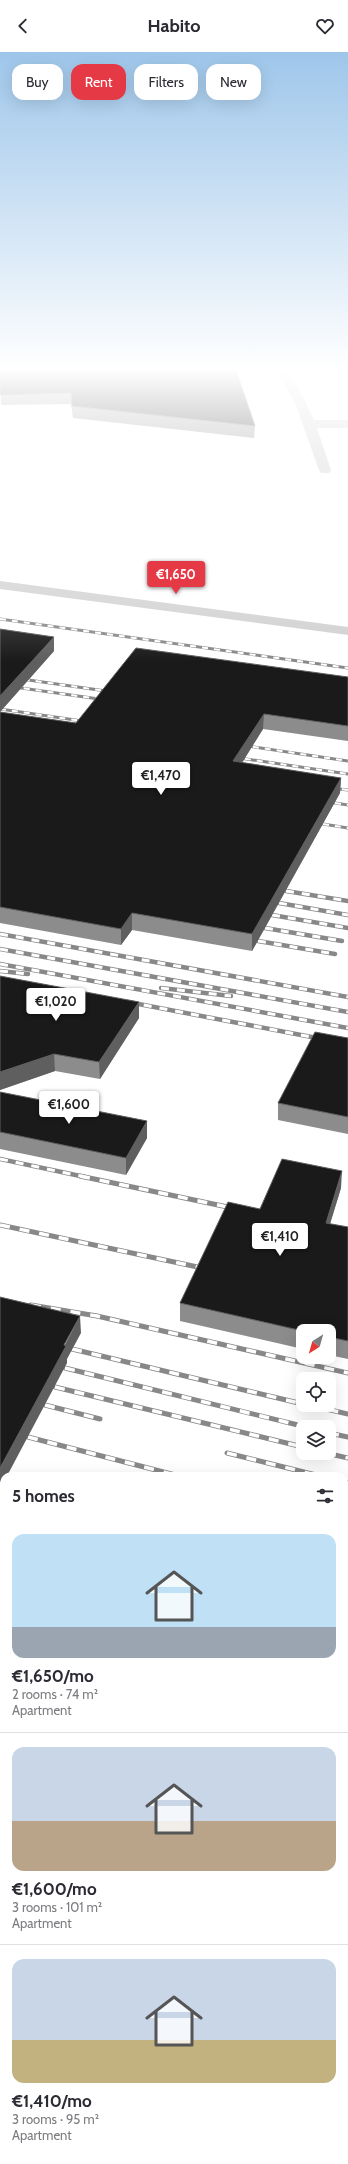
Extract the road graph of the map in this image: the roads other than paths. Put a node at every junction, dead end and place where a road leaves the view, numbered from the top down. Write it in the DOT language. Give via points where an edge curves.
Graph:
graph roads {
  1 [pos="324,466"];
  2 [pos="326,470"];
  3 [pos="0,585"];
  4 [pos="348,631"];
  1 -- 2 [label="street"];
  3 -- 4 [label="street"];
}
